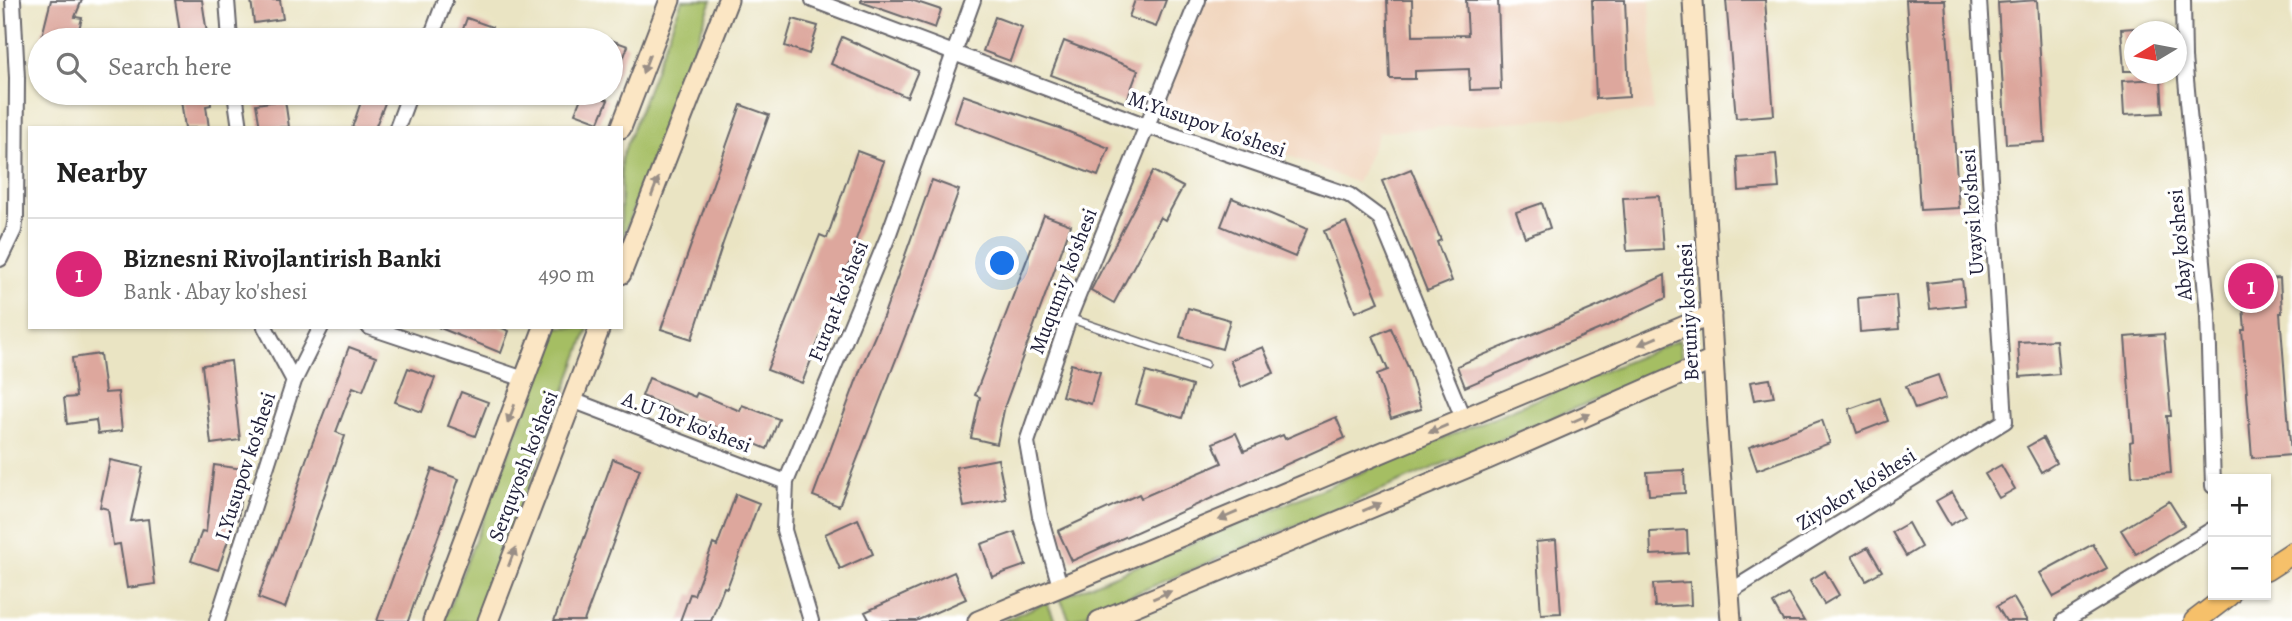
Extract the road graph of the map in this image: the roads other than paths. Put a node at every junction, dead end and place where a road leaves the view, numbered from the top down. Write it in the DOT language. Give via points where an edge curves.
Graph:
graph roads {
  1 [pos="13,0"];
  2 [pos="227,0"];
  3 [pos="445,0"];
  4 [pos="670,0"];
  5 [pos="728,0"];
  6 [pos="813,0"];
  7 [pos="973,0"];
  8 [pos="1198,0"];
  9 [pos="1693,0"];
  10 [pos="1979,0"];
  11 [pos="2183,0"];
  12 [pos="229,28"];
  13 [pos="434,28"];
  14 [pos="955,53"];
  15 [pos="237,105"];
  16 [pos="406,105"];
  17 [pos="240,126"];
  18 [pos="398,126"];
  19 [pos="622,126"];
  20 [pos="1147,126"];
  21 [pos="0,259"];
  22 [pos="623,269"];
  23 [pos="1711,315"];
  24 [pos="1069,318"];
  25 [pos="266,329"];
  26 [pos="320,329"];
  27 [pos="375,329"];
  28 [pos="543,329"];
  29 [pos="599,329"];
  30 [pos="1713,360"];
  31 [pos="1205,364"];
  32 [pos="524,379"];
  33 [pos="294,381"];
  34 [pos="572,400"];
  35 [pos="1463,418"];
  36 [pos="2005,421"];
  37 [pos="2213,474"];
  38 [pos="786,482"];
  39 [pos="2208,533"];
  40 [pos="2292,553"];
  41 [pos="2271,567"];
  42 [pos="1060,586"];
  43 [pos="1729,592"];
  44 [pos="2222,600"];
  45 [pos="217,621"];
  46 [pos="433,621"];
  47 [pos="488,621"];
  48 [pos="811,621"];
  49 [pos="978,621"];
  50 [pos="1099,621"];
  51 [pos="1731,621"];
  52 [pos="2064,621"];
  53 [pos="2195,621"];
  1 -- 21 [label="street" via="16,217"];
  2 -- 12 [label="street"];
  3 -- 13 [label="street"];
  4 -- 19 [label="street, one-way"];
  22 -- 5 [label="street, one-way"];
  6 -- 14 [label="street, M.Yusupov ko'shesi"];
  7 -- 14 [label="street, Furqat ko'shesi"];
  8 -- 20 [label="street, Muqumiy ko'shesi"];
  9 -- 23 [label="street, Beruniy ko'shesi"];
  10 -- 36 [label="street, Uvaysi ko'shesi"];
  11 -- 37 [label="street, Abay ko'shesi" via="2207,315"];
  14 -- 20 [label="street, M.Yusupov ko'shesi"];
  14 -- 38 [label="street, Furqat ko'shesi" via="887,239"];
  15 -- 17 [label="street"];
  16 -- 18 [label="street"];
  20 -- 24 [label="street, Muqumiy ko'shesi"];
  20 -- 35 [label="street, M.Yusupov ko'shesi" via="1349,195 1380,218"];
  23 -- 30 [label="street, Beruniy ko'shesi"];
  23 -- 35 [label="street, one-way"];
  24 -- 31 [label="lane"];
  24 -- 42 [label="street, Muqumiy ko'shesi" via="1027,442 1040,516"];
  25 -- 33 [label="street"];
  26 -- 33 [label="street, I.Yusupov ko'shesi"];
  27 -- 32 [label="street"];
  28 -- 32 [label="street, Serquyosh ko'shesi"];
  29 -- 34 [label="street, Serquyosh ko'shesi"];
  30 -- 43 [label="street, Beruniy ko'shesi"];
  50 -- 30 [label="street, one-way"];
  32 -- 46 [label="street, Serquyosh ko'shesi, one-way"];
  33 -- 45 [label="street, I.Yusupov ko'shesi"];
  34 -- 38 [label="street, A.U Tor ko'shesi"];
  47 -- 34 [label="street, Serquyosh ko'shesi, one-way"];
  35 -- 42 [label="street, one-way"];
  36 -- 43 [label="street, Ziyokor ko'shesi"];
  38 -- 48 [label="street, Furqat ko'shesi" via="784,530"];
  39 -- 52 [label="street"];
  40 -- 41 [label="main road"];
  42 -- 49 [label="street"];
  43 -- 51 [label="street, Beruniy ko'shesi"];
  44 -- 53 [label="main road"];
}
